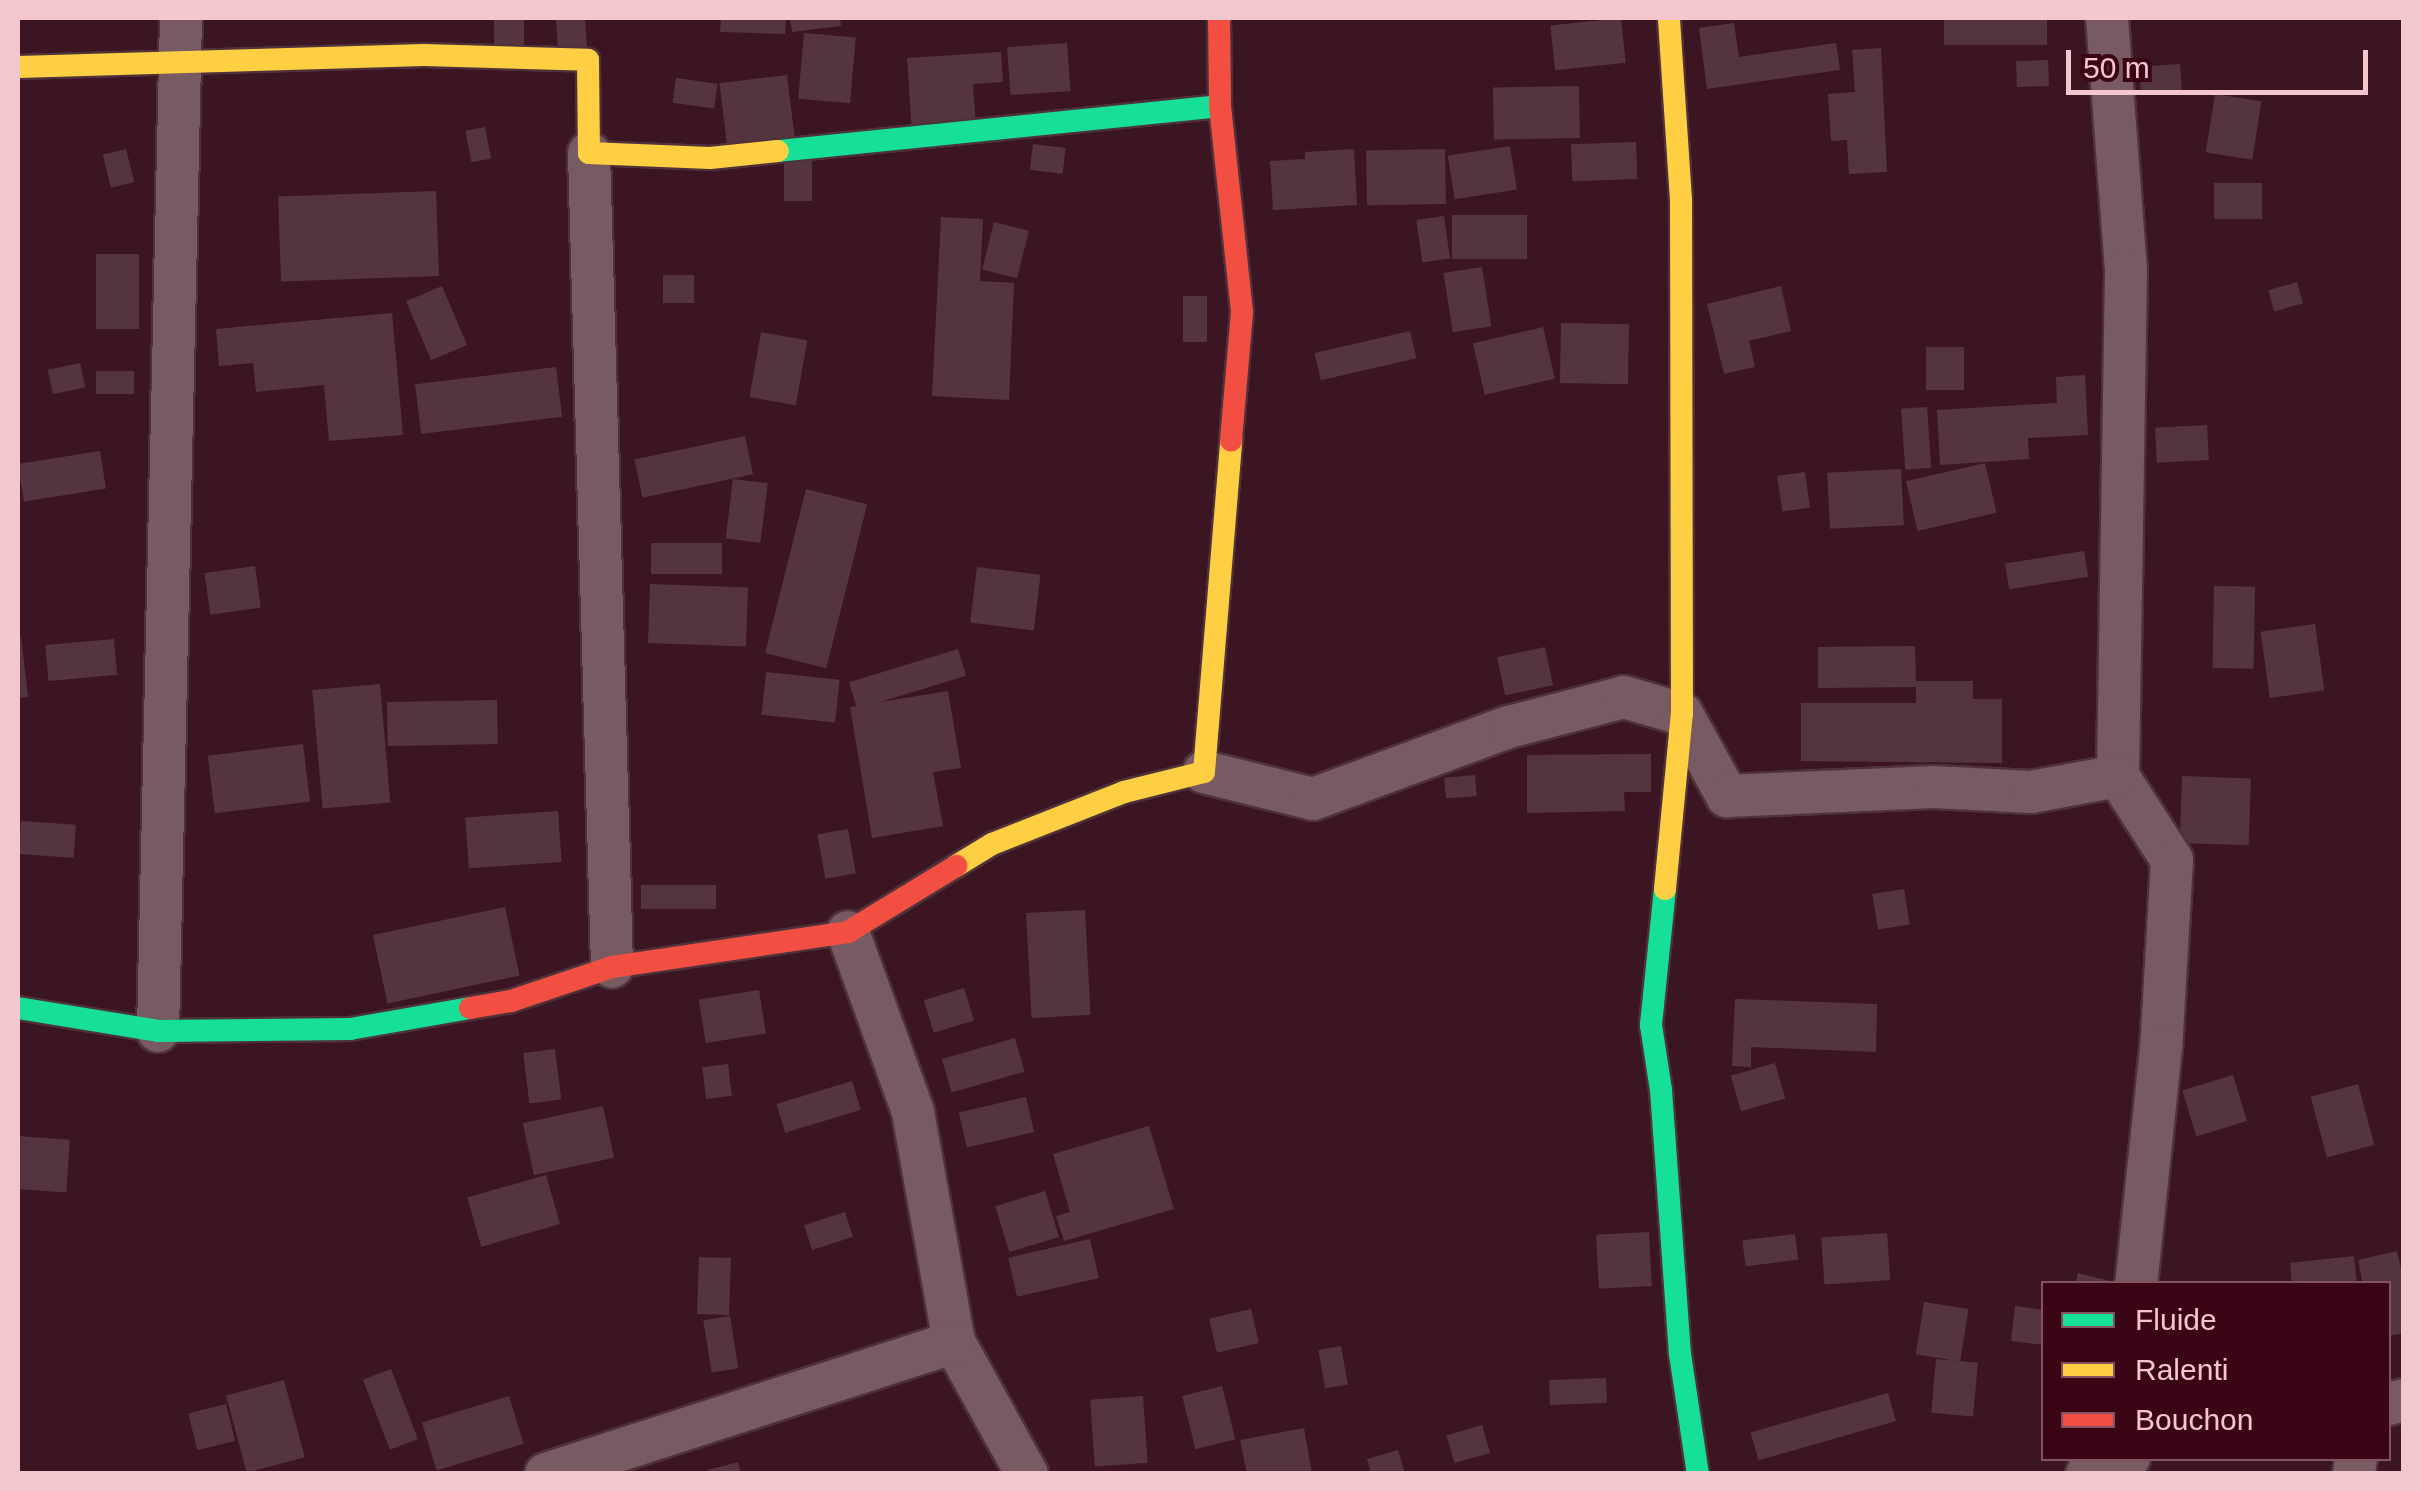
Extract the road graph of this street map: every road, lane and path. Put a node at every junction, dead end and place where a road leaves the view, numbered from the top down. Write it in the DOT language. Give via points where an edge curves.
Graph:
graph roads {
  1 [pos="1219,18"];
  2 [pos="1669,18"];
  3 [pos="2106,18"];
  4 [pos="181,38"];
  5 [pos="18,67"];
  6 [pos="1220,106"];
  7 [pos="590,154"];
  8 [pos="1682,714"];
  9 [pos="1204,772"];
  10 [pos="2118,776"];
  11 [pos="848,932"];
  12 [pos="612,967"];
  13 [pos="18,1008"];
  14 [pos="158,1031"];
  15 [pos="2136,1281"];
  16 [pos="954,1342"];
  17 [pos="546,1474"];
  18 [pos="1027,1474"];
  19 [pos="1698,1474"];
  1 -- 6 [label="street"];
  2 -- 8 [label="street" via="1681,200"];
  3 -- 10 [label="street" via="2126,272"];
  4 -- 5 [label="street"];
  4 -- 7 [label="street" via="588,60"];
  4 -- 14 [label="street"];
  6 -- 7 [label="street" via="710,158"];
  6 -- 9 [label="street" via="1242,312"];
  7 -- 12 [label="street"];
  8 -- 9 [label="street" via="1624,697 1510,727 1312,800"];
  8 -- 10 [label="street" via="1727,796 1934,788 2031,792"];
  8 -- 19 [label="street" via="1651,1025 1680,1354"];
  9 -- 11 [label="street" via="1124,792 992,844"];
  10 -- 15 [label="street" via="2172,860"];
  11 -- 12 [label="street"];
  11 -- 16 [label="street" via="912,1112"];
  12 -- 14 [label="street" via="511,1001 350,1029"];
  13 -- 14 [label="street"];
  16 -- 17 [label="street"];
  16 -- 18 [label="street"];
}
